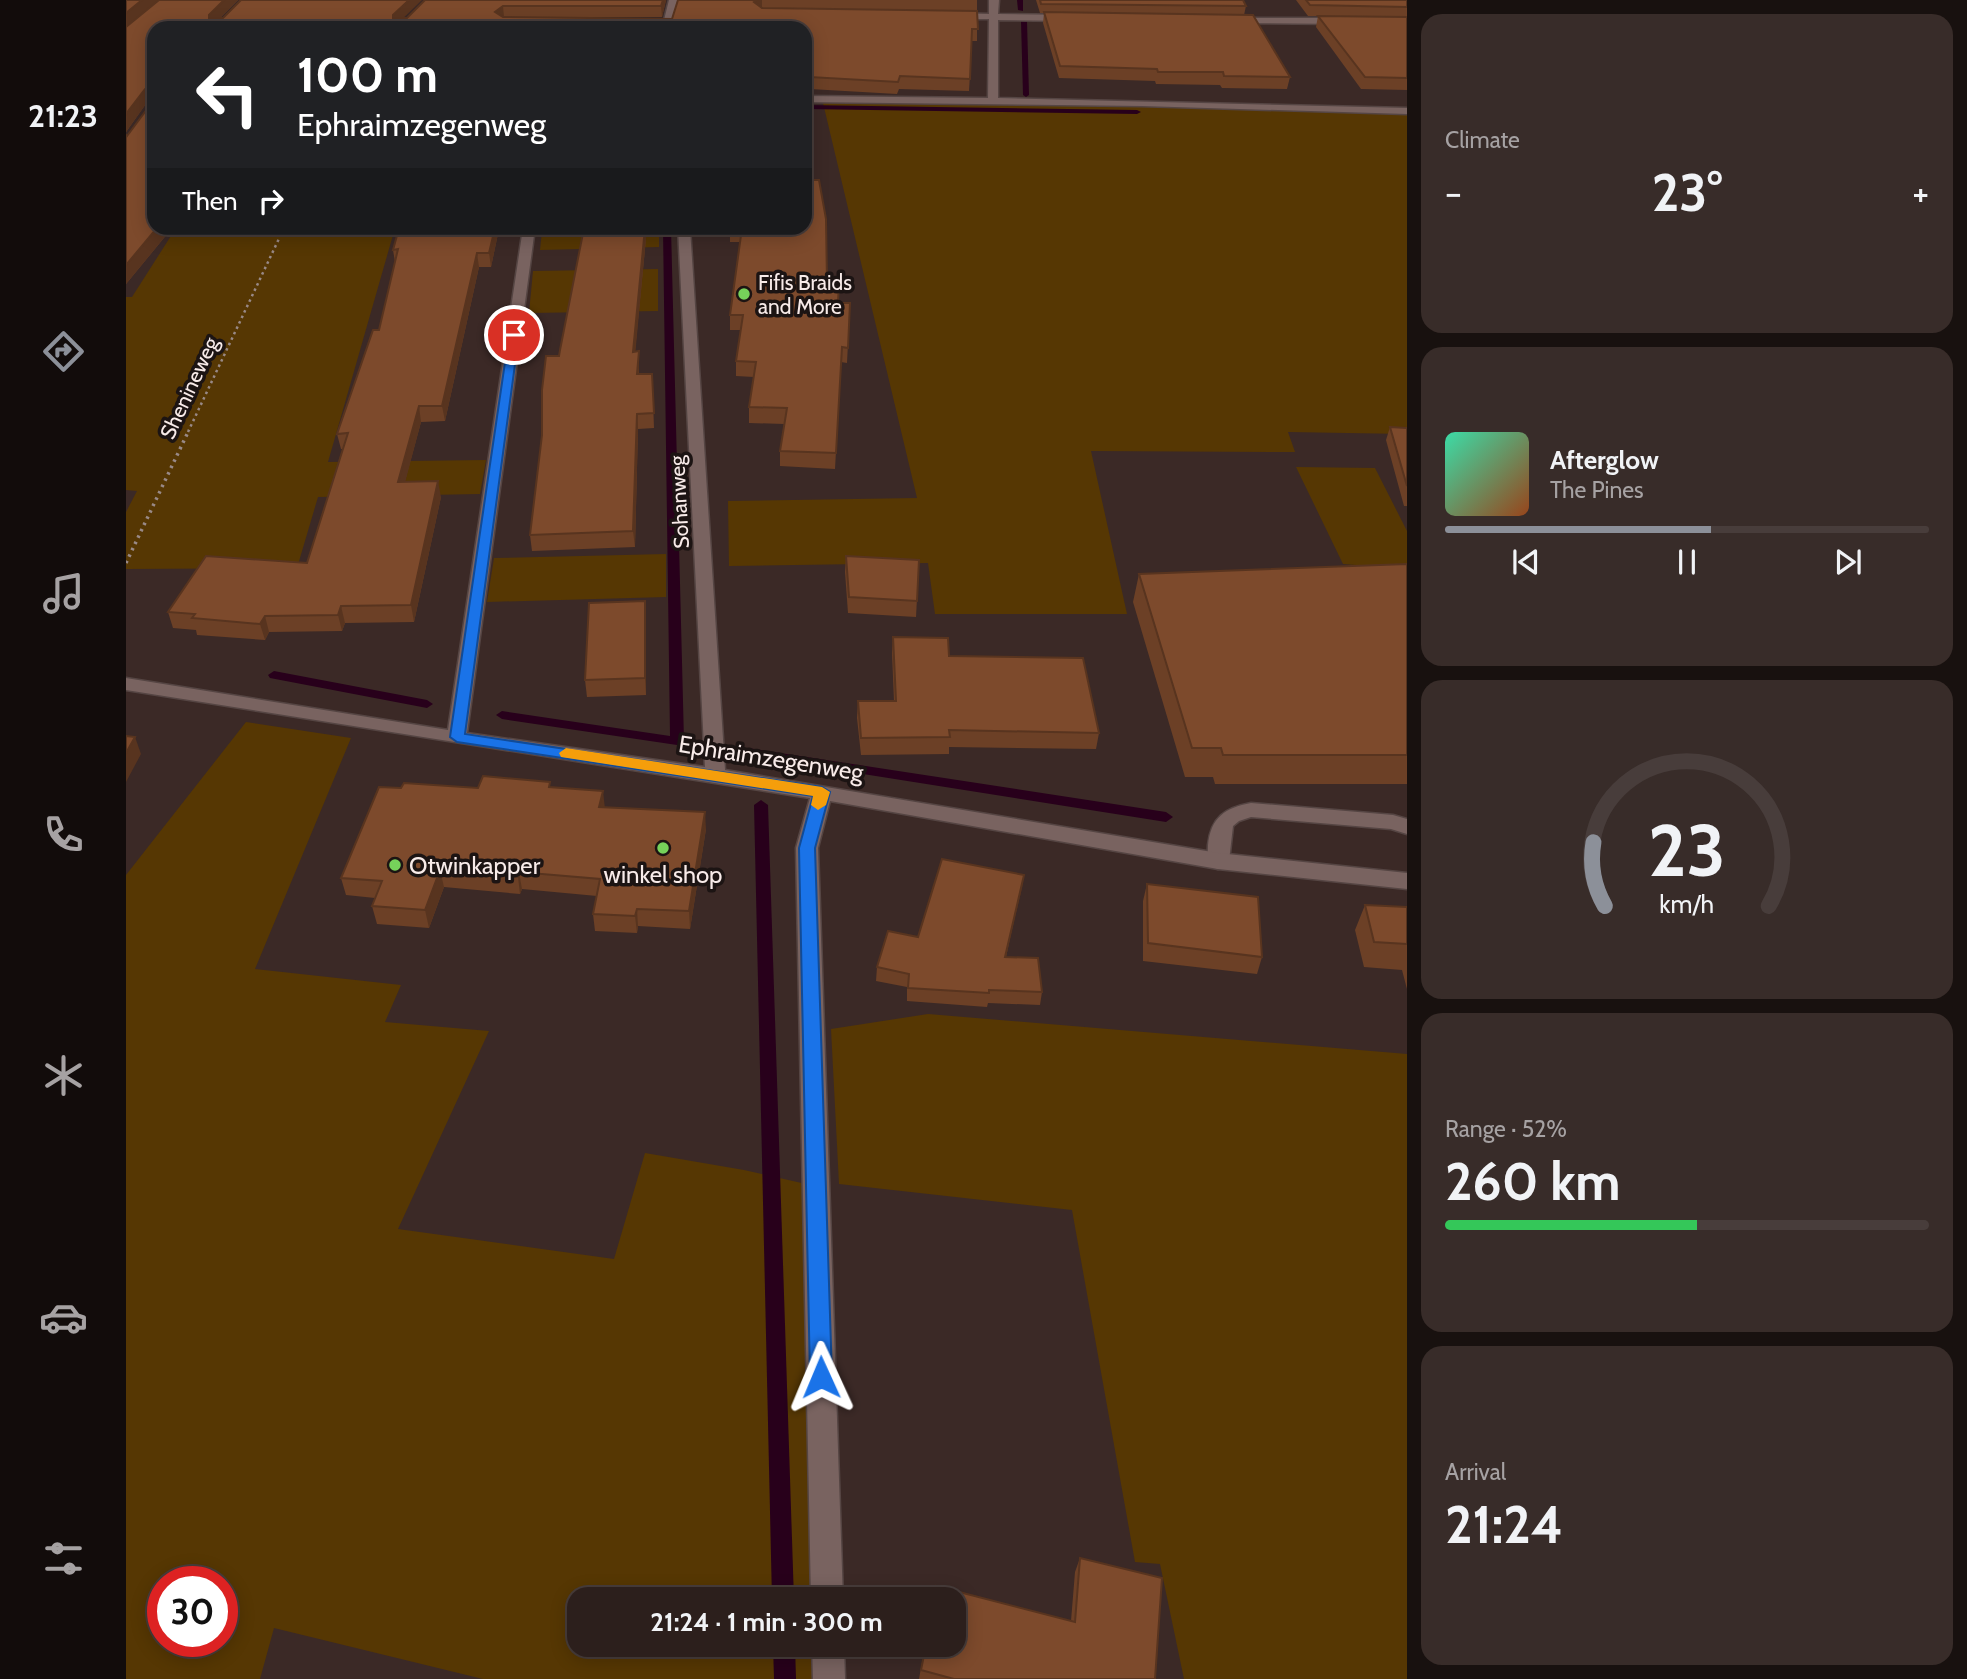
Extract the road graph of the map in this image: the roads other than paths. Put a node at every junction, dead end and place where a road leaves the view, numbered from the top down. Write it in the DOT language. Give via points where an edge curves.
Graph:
graph roads {
  1 [pos="674,0"];
  2 [pos="994,0"];
  3 [pos="938,16"];
  4 [pos="994,17"];
  5 [pos="1088,18"];
  6 [pos="1224,20"];
  7 [pos="668,21"];
  8 [pos="1356,22"];
  9 [pos="812,99"];
  10 [pos="993,100"];
  11 [pos="1407,111"];
  12 [pos="528,235"];
  13 [pos="684,235"];
  14 [pos="126,684"];
  15 [pos="457,737"];
  16 [pos="715,775"];
  17 [pos="822,792"];
  18 [pos="1407,827"];
  19 [pos="1218,861"];
  20 [pos="1407,881"];
  21 [pos="827,1587"];
  22 [pos="828,1657"];
  23 [pos="829,1679"];
  1 -- 7 [label="street"];
  2 -- 4 [label="street"];
  3 -- 4 [label="street"];
  4 -- 5 [label="street"];
  4 -- 10 [label="street"];
  6 -- 8 [label="street"];
  9 -- 10 [label="street"];
  10 -- 11 [label="street"];
  12 -- 15 [label="street"];
  13 -- 16 [label="street, Sohanweg"];
  14 -- 15 [label="street, Ephraimzegenweg"];
  15 -- 16 [label="street, Ephraimzegenweg"];
  16 -- 17 [label="street, Ephraimzegenweg"];
  17 -- 19 [label="street, Ephraimzegenweg"];
  17 -- 21 [label="street" via="807,848"];
  18 -- 19 [label="street" via="1380,821 1237,812 1220,828"];
  19 -- 20 [label="street, Ephraimzegenweg"];
  22 -- 23 [label="street"];
}
